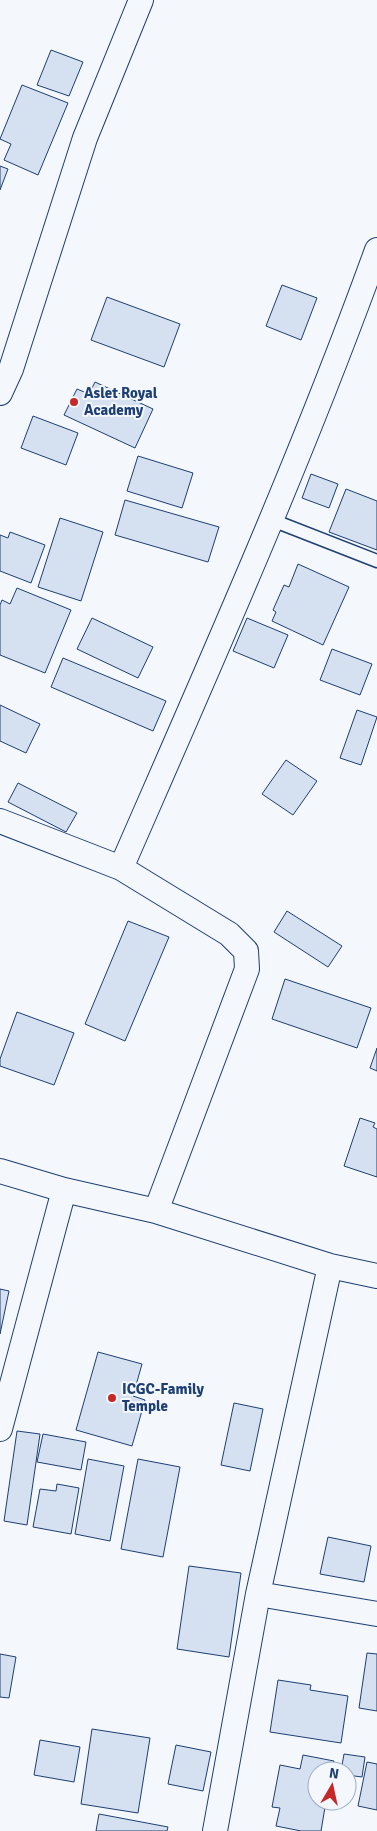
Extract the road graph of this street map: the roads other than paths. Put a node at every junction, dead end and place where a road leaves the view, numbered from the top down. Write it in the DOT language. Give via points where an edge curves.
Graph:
graph roads {
  1 [pos="141,0"];
  2 [pos="377,250"];
  3 [pos="6,367"];
  4 [pos="0,393"];
  5 [pos="272,520"];
  6 [pos="377,560"];
  7 [pos="0,821"];
  8 [pos="121,868"];
  9 [pos="0,1171"];
  10 [pos="64,1190"];
  11 [pos="156,1211"];
  12 [pos="330,1266"];
  13 [pos="377,1276"];
  14 [pos="0,1429"];
  15 [pos="258,1594"];
  16 [pos="377,1614"];
  17 [pos="215,1831"];
  1 -- 3 [label="street" via="86,138"];
  2 -- 5 [label="street"];
  3 -- 4 [label="street"];
  5 -- 6 [label="lane"];
  5 -- 8 [label="street"];
  7 -- 8 [label="street"];
  8 -- 11 [label="street" via="230,934 246,951 246,969"];
  9 -- 10 [label="street"];
  10 -- 11 [label="street"];
  10 -- 14 [label="street"];
  11 -- 12 [label="street"];
  12 -- 13 [label="street"];
  12 -- 15 [label="street"];
  15 -- 16 [label="street"];
  15 -- 17 [label="street"];
}
